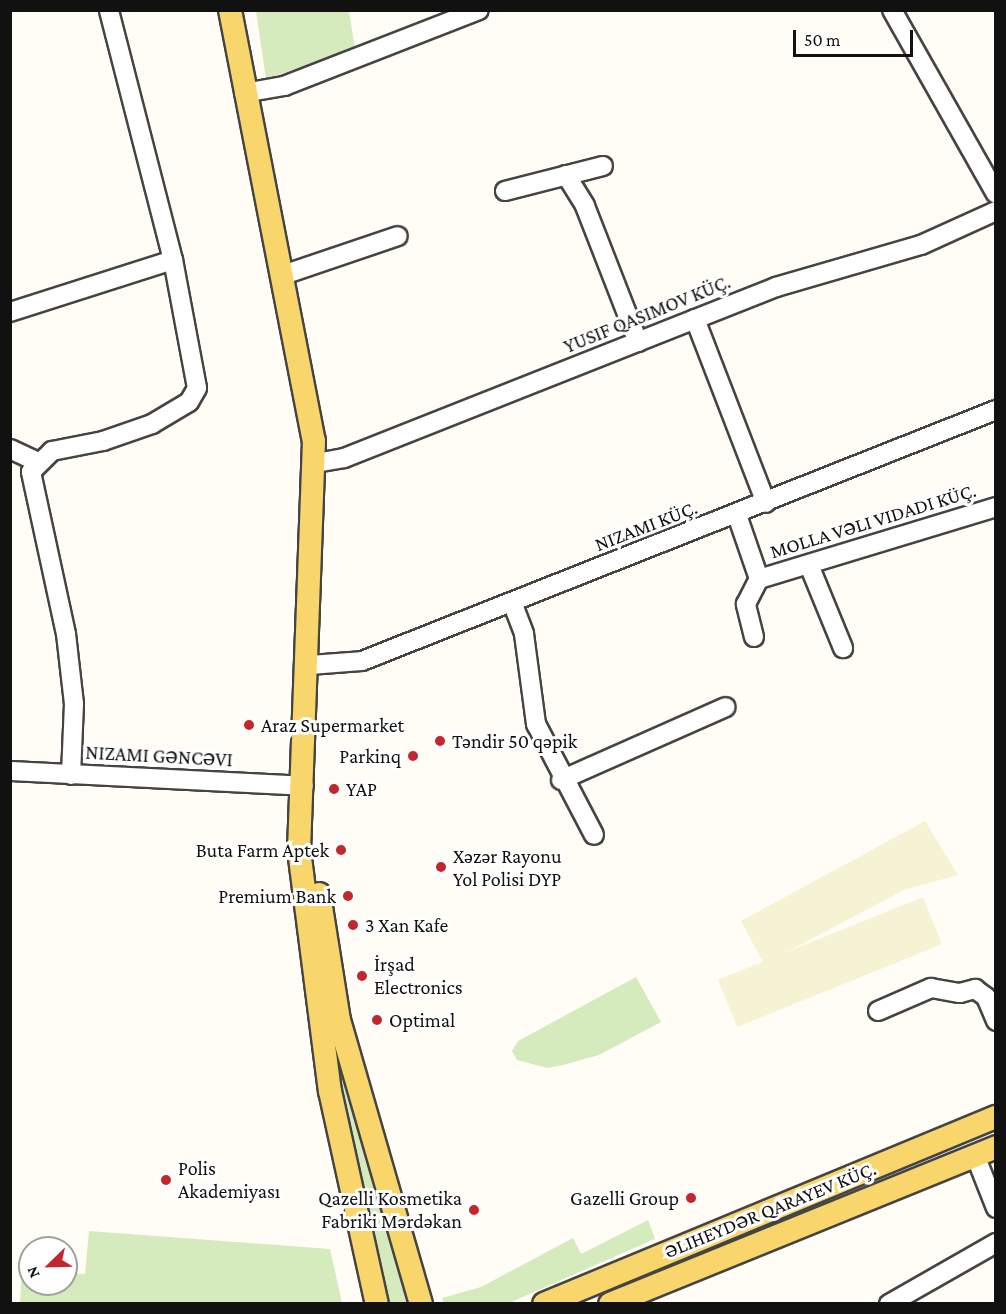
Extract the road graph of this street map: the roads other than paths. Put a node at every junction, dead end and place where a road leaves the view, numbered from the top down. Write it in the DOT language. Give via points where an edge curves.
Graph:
graph roads {
  1 [pos="109,10"];
  2 [pos="230,10"];
  3 [pos="479,10"];
  4 [pos="892,10"];
  5 [pos="244,93"];
  6 [pos="603,166"];
  7 [pos="566,175"];
  8 [pos="505,191"];
  9 [pos="996,194"];
  10 [pos="996,211"];
  11 [pos="398,236"];
  12 [pos="173,260"];
  13 [pos="283,275"];
  14 [pos="10,312"];
  15 [pos="695,319"];
  16 [pos="638,342"];
  17 [pos="996,410"];
  18 [pos="10,449"];
  19 [pos="36,461"];
  20 [pos="316,463"];
  21 [pos="766,503"];
  22 [pos="996,507"];
  23 [pos="737,515"];
  24 [pos="809,565"];
  25 [pos="759,579"];
  26 [pos="512,602"];
  27 [pos="754,637"];
  28 [pos="843,648"];
  29 [pos="309,665"];
  30 [pos="726,707"];
  31 [pos="10,771"];
  32 [pos="71,775"];
  33 [pos="561,780"];
  34 [pos="304,786"];
  35 [pos="594,835"];
  36 [pos="878,1011"];
  37 [pos="996,1021"];
  38 [pos="996,1117"];
  39 [pos="986,1151"];
  40 [pos="996,1208"];
  41 [pos="712,1234"];
  42 [pos="996,1244"];
  43 [pos="722,1258"];
  44 [pos="377,1304"];
  45 [pos="421,1304"];
  46 [pos="544,1304"];
  47 [pos="610,1304"];
  48 [pos="889,1304"];
  1 -- 12 [label="street"];
  2 -- 5 [label="main road"];
  3 -- 5 [label="street" via="284,86"];
  4 -- 9 [label="street"];
  5 -- 13 [label="main road"];
  6 -- 7 [label="street"];
  7 -- 8 [label="street"];
  7 -- 16 [label="street" via="585,207"];
  10 -- 15 [label="street" via="921,245 792,281"];
  11 -- 13 [label="street"];
  12 -- 14 [label="street"];
  12 -- 19 [label="street" via="196,362 195,395 180,409 133,432 52,451"];
  13 -- 20 [label="main road"];
  15 -- 16 [label="street"];
  15 -- 21 [label="street"];
  16 -- 20 [label="street" via="344,458"];
  17 -- 21 [label="street, NIZAMI KÜÇ."];
  18 -- 19 [label="street"];
  19 -- 32 [label="street" via="32,486 60,602 72,686"];
  20 -- 29 [label="main road"];
  21 -- 23 [label="street, NIZAMI KÜÇ."];
  22 -- 24 [label="street, MOLLA VƏLI VIDADI KÜÇ."];
  23 -- 25 [label="street, MOLLA VƏLI VIDADI KÜÇ."];
  23 -- 26 [label="street, NIZAMI KÜÇ."];
  24 -- 25 [label="street, MOLLA VƏLI VIDADI KÜÇ."];
  24 -- 28 [label="street"];
  25 -- 27 [label="street" via="746,604"];
  26 -- 29 [label="street, NIZAMI KÜÇ." via="352,664"];
  26 -- 33 [label="street" via="524,634 536,724"];
  29 -- 34 [label="main road"];
  30 -- 33 [label="street"];
  31 -- 32 [label="street, NIZAMI GƏNCƏVI"];
  32 -- 34 [label="street, NIZAMI GƏNCƏVI"];
  33 -- 35 [label="street"];
  34 -- 44 [label="main road" via="299,850 319,1023"];
  34 -- 45 [label="main road" via="339,1020"];
  36 -- 37 [label="street" via="931,988 960,993 975,988 986,997"];
  38 -- 41 [label="main road, ƏLIHEYDƏR QARAYEV KÜÇ."];
  39 -- 40 [label="street"];
  39 -- 43 [label="main road, ƏLIHEYDƏR QARAYEV KÜÇ."];
  41 -- 43 [label="main road"];
  41 -- 46 [label="main road, ƏLIHEYDƏR QARAYEV KÜÇ."];
  42 -- 48 [label="street"];
  43 -- 47 [label="main road, ƏLIHEYDƏR QARAYEV KÜÇ."];
}
